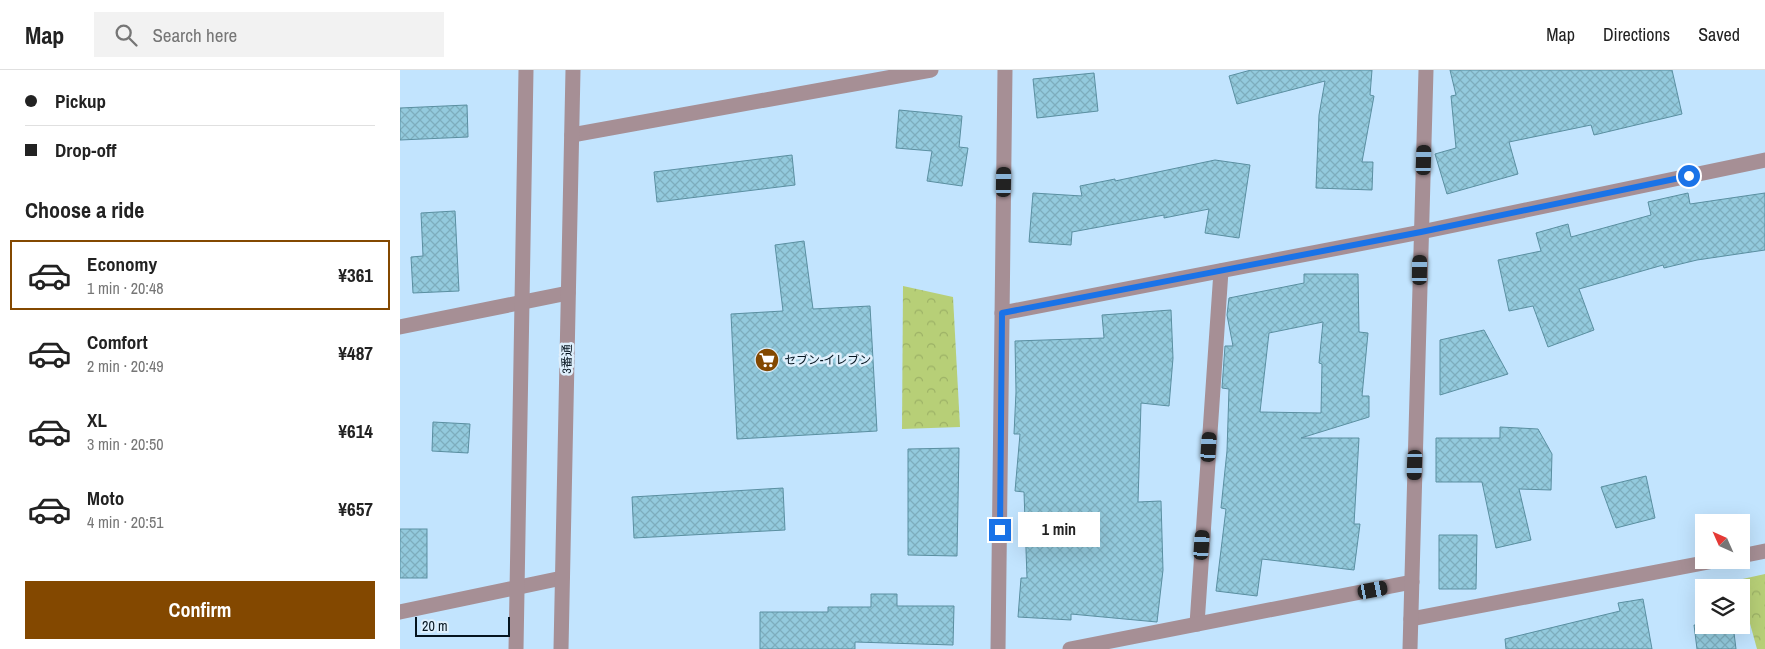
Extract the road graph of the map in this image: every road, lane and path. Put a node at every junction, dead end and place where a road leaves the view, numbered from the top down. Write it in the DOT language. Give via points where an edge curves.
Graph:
graph roads {
  1 [pos="526,70"];
  2 [pos="574,70"];
  3 [pos="931,70"];
  4 [pos="1005,70"];
  5 [pos="1426,70"];
  6 [pos="572,135"];
  7 [pos="1765,160"];
  8 [pos="1421,232"];
  9 [pos="1221,271"];
  10 [pos="568,292"];
  11 [pos="522,302"];
  12 [pos="1002,313"];
  13 [pos="400,327"];
  14 [pos="1765,551"];
  15 [pos="1750,554"];
  16 [pos="1695,565"];
  17 [pos="562,578"];
  18 [pos="1412,582"];
  19 [pos="517,588"];
  20 [pos="400,612"];
  21 [pos="1411,619"];
  22 [pos="1197,624"];
  23 [pos="516,649"];
  24 [pos="560,649"];
  25 [pos="998,649"];
  26 [pos="1070,649"];
  27 [pos="1410,649"];
  1 -- 11 [label="street"];
  2 -- 6 [label="street, 3番通"];
  3 -- 6 [label="street"];
  4 -- 12 [label="street"];
  5 -- 8 [label="street"];
  6 -- 10 [label="street, 3番通"];
  7 -- 8 [label="street"];
  8 -- 9 [label="street"];
  8 -- 18 [label="street"];
  9 -- 12 [label="street"];
  9 -- 22 [label="street"];
  10 -- 11 [label="street"];
  10 -- 17 [label="street, 3番通"];
  11 -- 13 [label="street"];
  11 -- 19 [label="street"];
  12 -- 25 [label="street"];
  14 -- 15 [label="street"];
  16 -- 21 [label="street"];
  17 -- 19 [label="street"];
  17 -- 24 [label="street, 3番通"];
  18 -- 21 [label="street"];
  18 -- 22 [label="street"];
  19 -- 20 [label="street"];
  19 -- 23 [label="street"];
  21 -- 27 [label="street"];
  22 -- 26 [label="street"];
}
